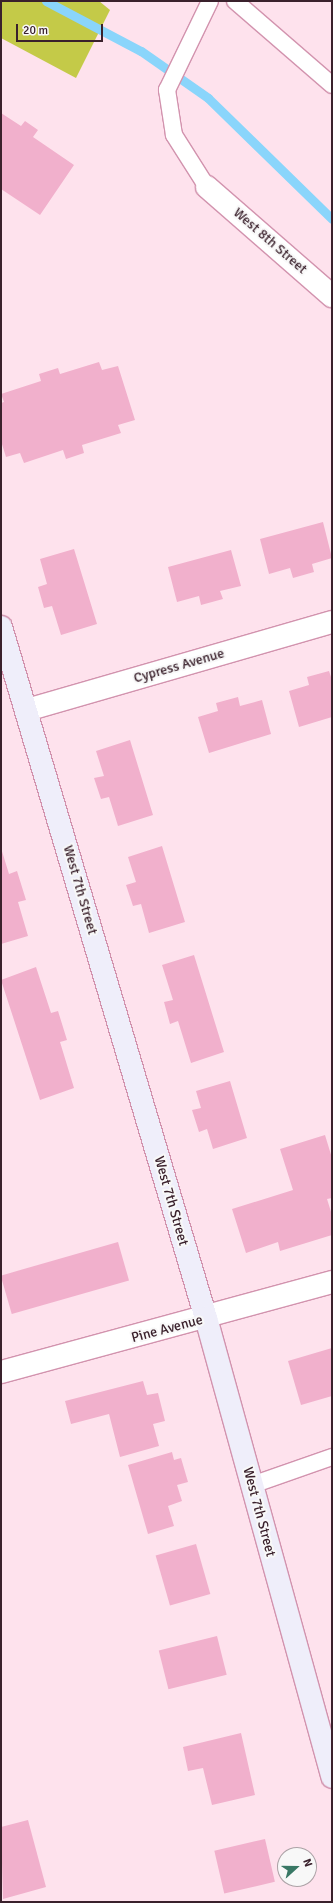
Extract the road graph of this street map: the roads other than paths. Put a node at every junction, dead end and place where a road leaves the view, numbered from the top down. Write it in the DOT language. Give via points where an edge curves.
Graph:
graph roads {
  1 [pos="210,1"];
  2 [pos="235,1"];
  3 [pos="332,85"];
  4 [pos="207,187"];
  5 [pos="332,296"];
  6 [pos="332,622"];
  7 [pos="1,627"];
  8 [pos="27,710"];
  9 [pos="332,1282"];
  10 [pos="206,1318"];
  11 [pos="1,1372"];
  12 [pos="332,1457"];
  13 [pos="252,1485"];
  14 [pos="332,1777"];
  1 -- 4 [label="lane" via="167,90 174,136"];
  2 -- 3 [label="lane"];
  4 -- 5 [label="street, West 8th Street"];
  6 -- 8 [label="street, Cypress Avenue"];
  7 -- 8 [label="street, West 7th Street"];
  8 -- 10 [label="street, West 7th Street"];
  9 -- 10 [label="street, Pine Avenue"];
  10 -- 11 [label="street, Pine Avenue"];
  10 -- 13 [label="street, West 7th Street"];
  12 -- 13 [label="lane"];
  13 -- 14 [label="street, West 7th Street"];
}
